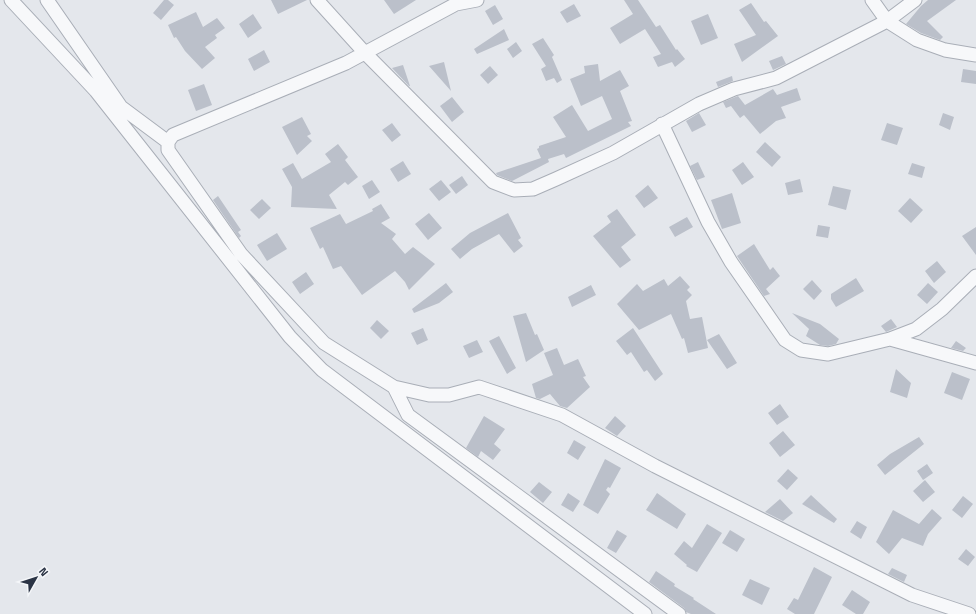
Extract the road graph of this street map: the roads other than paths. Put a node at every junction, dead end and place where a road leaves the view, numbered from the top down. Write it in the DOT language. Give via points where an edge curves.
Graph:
graph roads {
  1 [pos="47,0"];
  2 [pos="317,0"];
  3 [pos="477,0"];
  4 [pos="872,0"];
  5 [pos="915,0"];
  6 [pos="454,2"];
  7 [pos="17,3"];
  8 [pos="887,21"];
  9 [pos="364,53"];
  10 [pos="976,55"];
  11 [pos="662,124"];
  12 [pos="168,142"];
  13 [pos="976,276"];
  14 [pos="890,339"];
  15 [pos="976,363"];
  16 [pos="394,387"];
  17 [pos="645,614"];
  18 [pos="679,614"];
  19 [pos="969,614"];
  1 -- 12 [label="street" via="121,107"];
  2 -- 9 [label="street"];
  3 -- 6 [label="street"];
  4 -- 8 [label="street"];
  5 -- 8 [label="street"];
  6 -- 9 [label="street"];
  7 -- 17 [label="street" via="96,91 306,356"];
  8 -- 10 [label="street" via="917,40 945,50"];
  8 -- 11 [label="street" via="776,78 734,89"];
  9 -- 11 [label="street" via="493,182 514,190 533,189 556,179 613,153"];
  9 -- 12 [label="street" via="346,63 173,135"];
  11 -- 14 [label="street" via="708,222 760,305 786,340 801,350 828,354"];
  12 -- 16 [label="street" via="168,150 241,254 324,343"];
  13 -- 14 [label="street" via="942,309 916,329"];
  14 -- 15 [label="street"];
  16 -- 18 [label="street" via="408,414"];
  16 -- 19 [label="street" via="429,395 449,395 479,387 562,415 655,466 912,595"];
}
